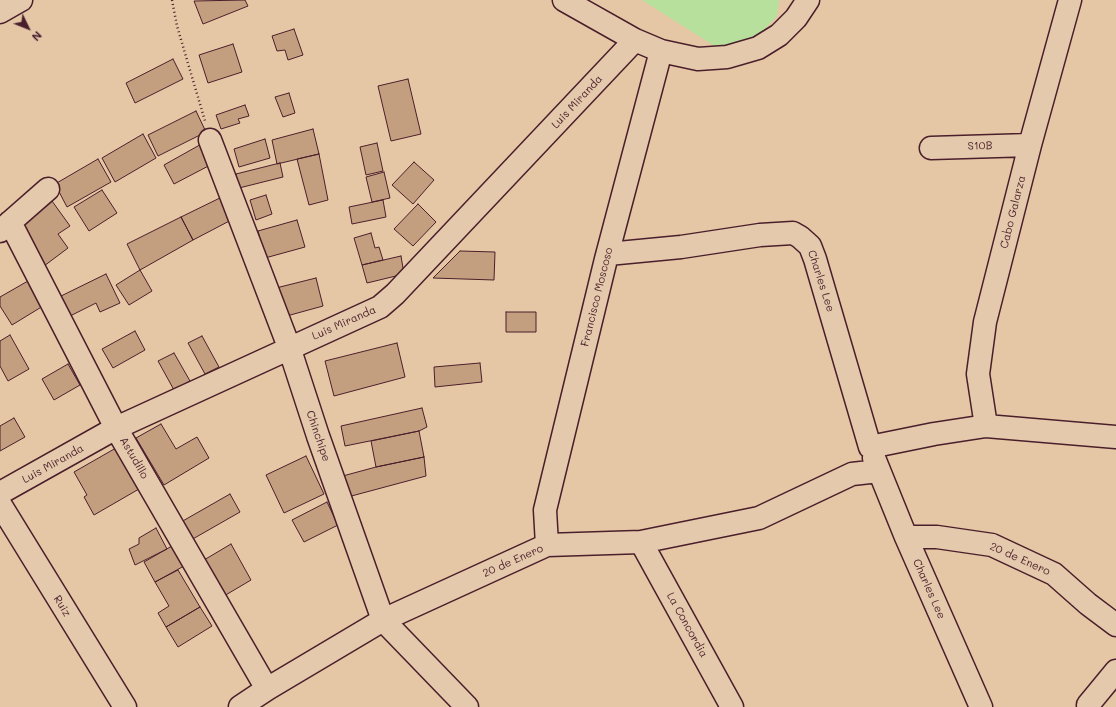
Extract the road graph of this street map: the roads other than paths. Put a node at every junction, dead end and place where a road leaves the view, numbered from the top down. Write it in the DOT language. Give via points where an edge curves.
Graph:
graph roads {
  1 [pos="21,0"];
  2 [pos="564,0"];
  3 [pos="808,0"];
  4 [pos="1070,0"];
  5 [pos="0,12"];
  6 [pos="635,40"];
  7 [pos="662,51"];
  8 [pos="210,140"];
  9 [pos="1030,145"];
  10 [pos="930,148"];
  11 [pos="48,189"];
  12 [pos="5,227"];
  13 [pos="608,254"];
  14 [pos="289,347"];
  15 [pos="986,426"];
  16 [pos="116,428"];
  17 [pos="1116,437"];
  18 [pos="870,447"];
  19 [pos="879,471"];
  20 [pos="0,493"];
  21 [pos="0,504"];
  22 [pos="906,537"];
  23 [pos="641,542"];
  24 [pos="547,545"];
  25 [pos="383,620"];
  26 [pos="1116,625"];
  27 [pos="1116,671"];
  28 [pos="267,689"];
  29 [pos="1088,705"];
  30 [pos="125,707"];
  31 [pos="240,707"];
  32 [pos="467,707"];
  33 [pos="732,707"];
  34 [pos="981,707"];
  1 -- 5 [label="street"];
  2 -- 6 [label="street"];
  3 -- 7 [label="street" via="796,18 779,35 758,48 727,57 698,58"];
  4 -- 9 [label="street, Cabo Galarza"];
  6 -- 7 [label="street"];
  6 -- 14 [label="street, Luis Miranda" via="395,294 380,307"];
  7 -- 13 [label="street, Francisco Moscoso"];
  8 -- 14 [label="street, Chinchipe"];
  9 -- 10 [label="street, S10B"];
  9 -- 15 [label="street, Cabo Galarza" via="985,322 978,374"];
  11 -- 12 [label="street, Astudillo"];
  12 -- 16 [label="street, Astudillo"];
  13 -- 18 [label="street, Charles Lee" via="681,247 760,235 794,233 800,237 810,246 816,259"];
  13 -- 24 [label="street, Francisco Moscoso" via="545,510"];
  14 -- 16 [label="street, Luis Miranda"];
  14 -- 25 [label="street, Chinchipe"];
  15 -- 17 [label="street"];
  15 -- 18 [label="street"];
  16 -- 20 [label="street, Luis Miranda"];
  16 -- 28 [label="street, Astudillo"];
  18 -- 19 [label="street, Charles Lee"];
  19 -- 22 [label="street, Charles Lee"];
  19 -- 23 [label="street, 20 de Enero" via="852,474 759,518"];
  21 -- 30 [label="street, Ruiz"];
  22 -- 26 [label="street, 20 de Enero" via="937,537 992,545 1054,574"];
  22 -- 34 [label="street, Charles Lee"];
  23 -- 24 [label="street, 20 de Enero"];
  23 -- 33 [label="street, La Concordia"];
  24 -- 25 [label="street, 20 de Enero"];
  25 -- 28 [label="street, 20 de Enero"];
  25 -- 32 [label="street, Chinchipe"];
  27 -- 29 [label="street"];
  28 -- 31 [label="street, 20 de Enero"];
}
